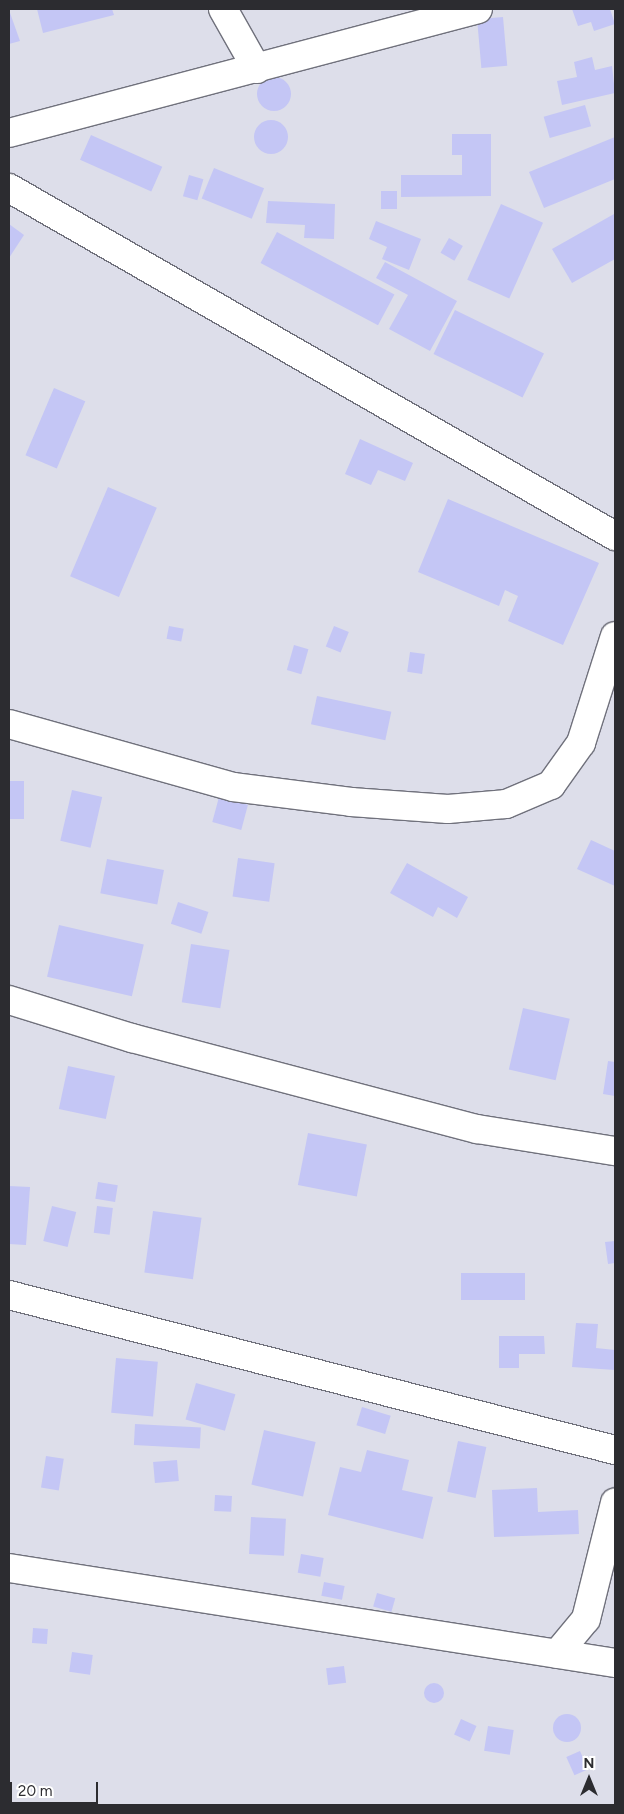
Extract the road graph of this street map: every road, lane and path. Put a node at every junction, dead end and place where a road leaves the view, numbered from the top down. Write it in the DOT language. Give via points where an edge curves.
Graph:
graph roads {
  1 [pos="223,9"];
  2 [pos="478,9"];
  3 [pos="256,69"];
  4 [pos="9,133"];
  5 [pos="9,188"];
  6 [pos="615,536"];
  7 [pos="615,636"];
  8 [pos="9,724"];
  9 [pos="9,1000"];
  10 [pos="615,1151"];
  11 [pos="9,1295"];
  12 [pos="615,1450"];
  13 [pos="615,1503"];
  14 [pos="9,1568"];
  15 [pos="557,1654"];
  16 [pos="615,1663"];
  1 -- 3 [label="street"];
  2 -- 3 [label="street"];
  3 -- 4 [label="street"];
  5 -- 6 [label="street"];
  7 -- 8 [label="street" via="581,743 551,784 506,804 448,809 351,802 233,787"];
  9 -- 10 [label="street" via="132,1038 477,1129"];
  11 -- 12 [label="street"];
  13 -- 15 [label="street" via="586,1619"];
  14 -- 15 [label="street"];
  15 -- 16 [label="street"];
}
